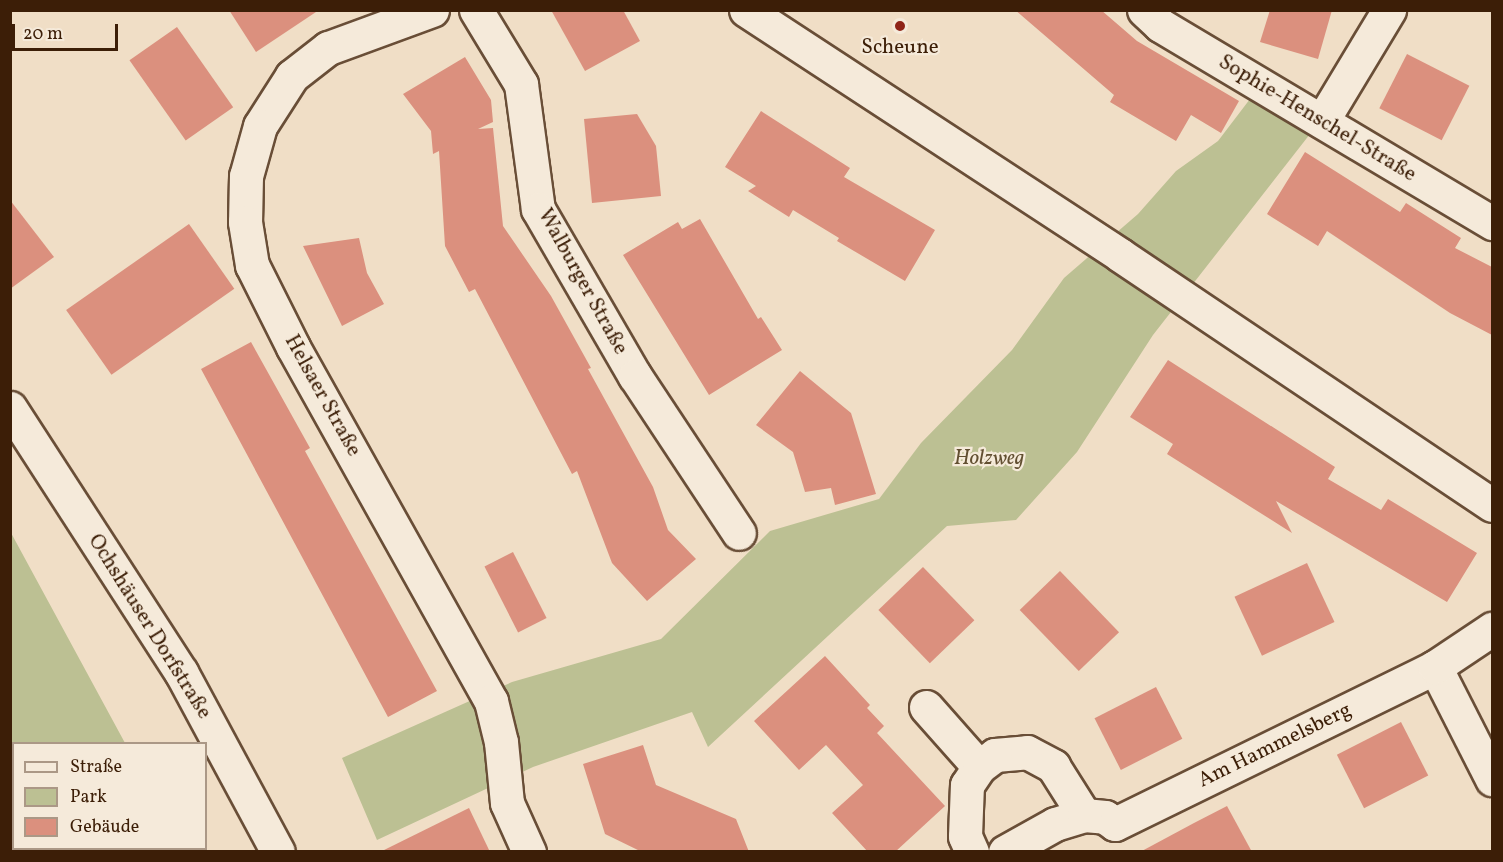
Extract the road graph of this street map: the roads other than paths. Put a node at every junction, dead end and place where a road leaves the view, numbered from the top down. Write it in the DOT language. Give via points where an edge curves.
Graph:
graph roads {
  1 [pos="432,10"];
  2 [pos="476,10"];
  3 [pos="746,10"];
  4 [pos="1144,10"];
  5 [pos="1389,10"];
  6 [pos="1322,121"];
  7 [pos="1492,223"];
  8 [pos="10,408"];
  9 [pos="1492,506"];
  10 [pos="739,533"];
  11 [pos="1492,629"];
  12 [pos="1435,667"];
  13 [pos="927,707"];
  14 [pos="979,767"];
  15 [pos="1492,779"];
  16 [pos="1084,815"];
  17 [pos="1113,838"];
  18 [pos="278,852"];
  19 [pos="529,852"];
  20 [pos="972,852"];
  21 [pos="1005,852"];
  1 -- 19 [label="street, Helsaer Straße" via="328,48 292,76 260,126 246,176 244,222 252,265 293,347 491,701 501,742 507,803"];
  2 -- 10 [label="street, Walburger Straße" via="520,84 538,209 635,376"];
  3 -- 9 [label="street" via="1120,255"];
  4 -- 6 [label="street, Sophie-Henschel-Straße" via="1160,25"];
  5 -- 6 [label="street"];
  6 -- 7 [label="street, Sophie-Henschel-Straße"];
  8 -- 18 [label="street, Ochshäuser Dorfstraße" via="181,672"];
  11 -- 12 [label="street, Am Hammelsberg"];
  12 -- 15 [label="street"];
  12 -- 17 [label="street, Am Hammelsberg"];
  13 -- 14 [label="street"];
  14 -- 16 [label="street" via="995,755 1028,752 1053,766"];
  14 -- 20 [label="street" via="968,785 964,811 965,836"];
  16 -- 17 [label="street, Am Hammelsberg" via="1105,817"];
  16 -- 21 [label="street" via="1055,824"];
}
